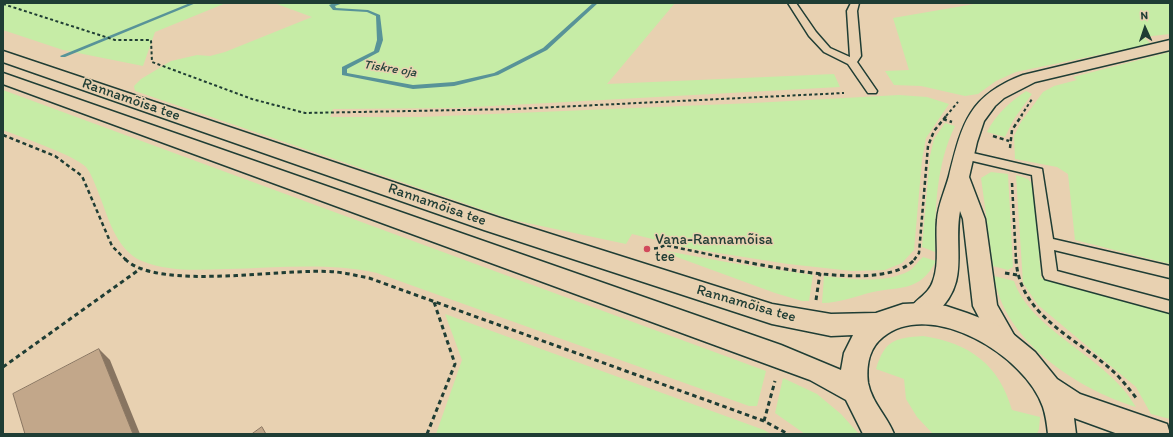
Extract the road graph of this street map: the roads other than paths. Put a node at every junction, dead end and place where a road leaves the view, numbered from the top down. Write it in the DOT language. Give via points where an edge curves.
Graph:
graph roads {
  1 [pos="792,3"];
  2 [pos="855,3"];
  3 [pos="1170,45"];
  4 [pos="3,56"];
  5 [pos="852,62"];
  6 [pos="3,78"];
  7 [pos="872,91"];
  8 [pos="961,166"];
  9 [pos="1046,243"];
  10 [pos="1170,272"];
  11 [pos="1170,307"];
  12 [pos="919,313"];
  13 [pos="879,324"];
  14 [pos="1005,342"];
  15 [pos="1048,388"];
  16 [pos="856,391"];
  17 [pos="880,434"];
  18 [pos="1062,434"];
  19 [pos="1157,434"];
  1 -- 5 [label="lane" via="805,25 822,44 837,56"];
  2 -- 5 [label="lane" via="852,11 856,56"];
  3 -- 8 [label="street" via="1046,73 1019,82 999,94 981,110 968,137"];
  4 -- 13 [label="street, Rannamõisa tee" via="492,224 772,314 831,326"];
  5 -- 7 [label="lane"];
  6 -- 16 [label="street, Rannamõisa tee" via="781,357 819,372"];
  8 -- 9 [label="lane" via="1038,172"];
  8 -- 12 [label="street" via="948,218 947,277 941,293 932,304"];
  8 -- 14 [label="street" via="974,219 985,306"];
  9 -- 10 [label="lane"];
  9 -- 11 [label="lane" via="1050,275"];
  12 -- 13 [label="street" via="891,318"];
  12 -- 14 [label="street" via="948,317 969,324"];
  13 -- 16 [label="street" via="862,340 854,363"];
  14 -- 15 [label="street" via="1029,364"];
  15 -- 18 [label="street" via="1062,420"];
  15 -- 19 [label="street" via="1082,408"];
  16 -- 17 [label="street" via="867,417"];
}
